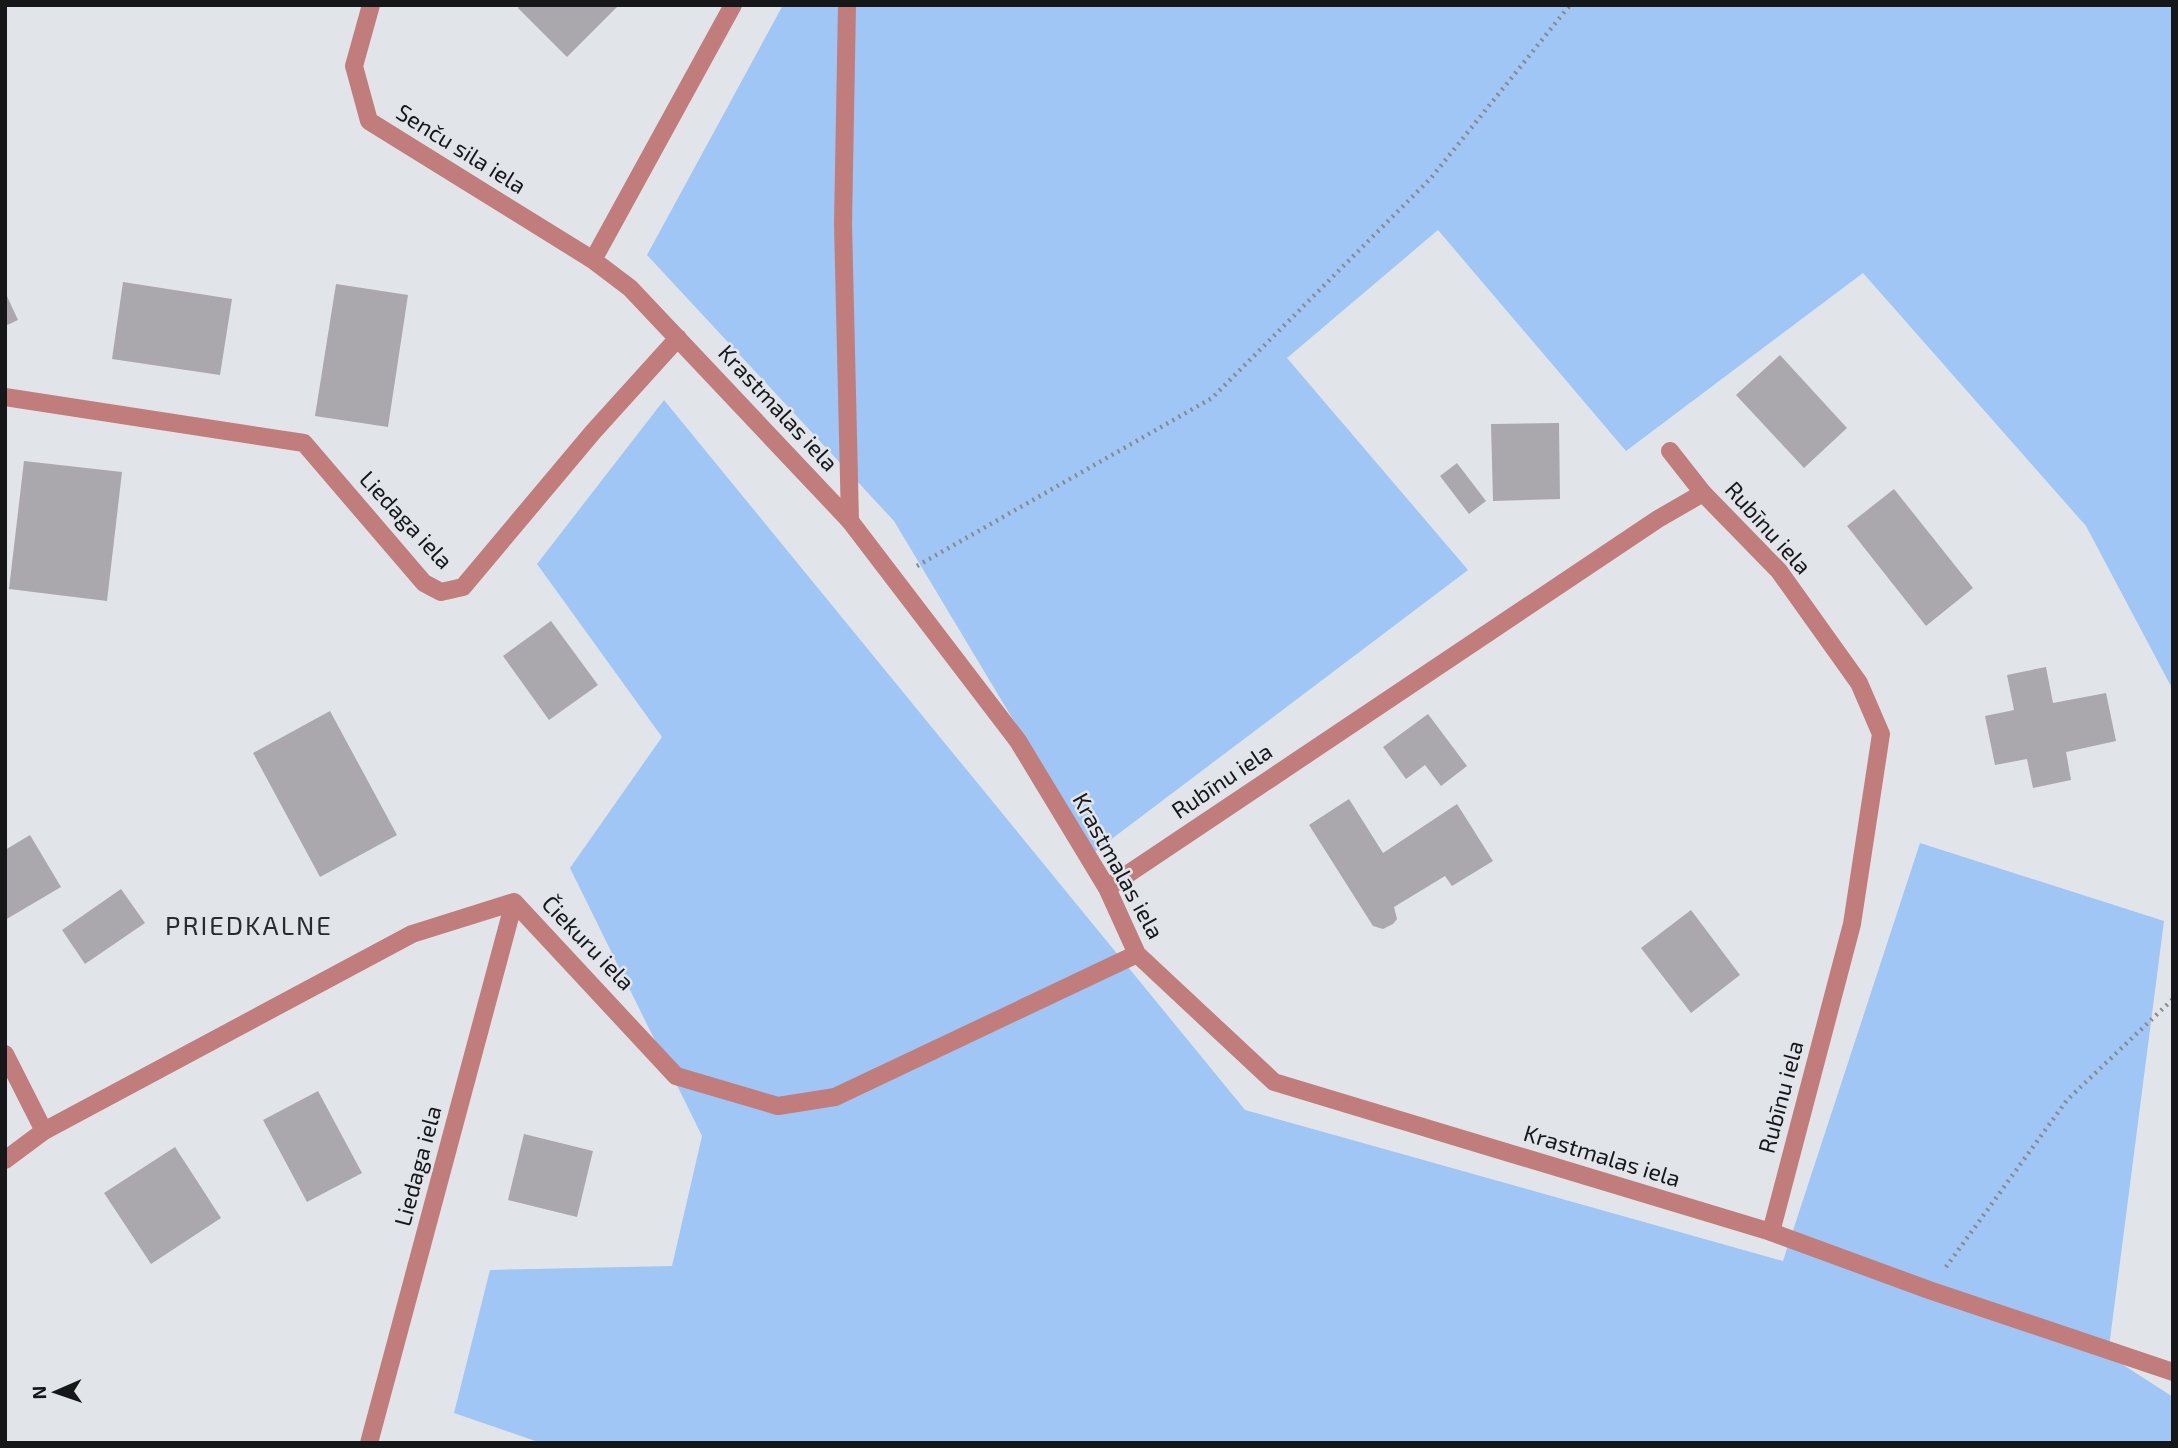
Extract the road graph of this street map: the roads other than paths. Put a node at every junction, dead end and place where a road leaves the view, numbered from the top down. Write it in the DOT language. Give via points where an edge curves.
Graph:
graph roads {
  1 [pos="371,5"];
  2 [pos="733,5"];
  3 [pos="847,5"];
  4 [pos="593,260"];
  5 [pos="678,338"];
  6 [pos="5,397"];
  7 [pos="1670,451"];
  8 [pos="1703,494"];
  9 [pos="850,521"];
  10 [pos="1107,888"];
  11 [pos="514,902"];
  12 [pos="1137,954"];
  13 [pos="5,1054"];
  14 [pos="44,1131"];
  15 [pos="5,1160"];
  16 [pos="1771,1233"];
  17 [pos="2173,1372"];
  18 [pos="369,1443"];
  1 -- 4 [label="street, Senču sila iela" via="354,66 369,121"];
  2 -- 4 [label="street"];
  3 -- 9 [label="street" via="844,224"];
  4 -- 5 [label="street, Krastmalas iela" via="630,288"];
  5 -- 6 [label="street, Liedaga iela" via="463,587 441,592 424,583 304,443"];
  5 -- 9 [label="street, Krastmalas iela"];
  7 -- 8 [label="street"];
  8 -- 10 [label="street, Rubīnu iela" via="1658,519"];
  8 -- 16 [label="street, Rubīnu iela" via="1779,571 1859,683 1881,734 1852,924"];
  9 -- 10 [label="street, Krastmalas iela" via="1018,741"];
  10 -- 12 [label="street, Krastmalas iela"];
  11 -- 12 [label="street, Čiekuru iela" via="676,1076 779,1106 835,1097"];
  11 -- 14 [label="street, Čiekuru iela" via="412,934"];
  11 -- 18 [label="street, Liedaga iela"];
  12 -- 16 [label="street, Krastmalas iela" via="1274,1082"];
  13 -- 14 [label="street"];
  14 -- 15 [label="street, Čiekuru iela"];
  16 -- 17 [label="street, Krastmalas iela"];
}
